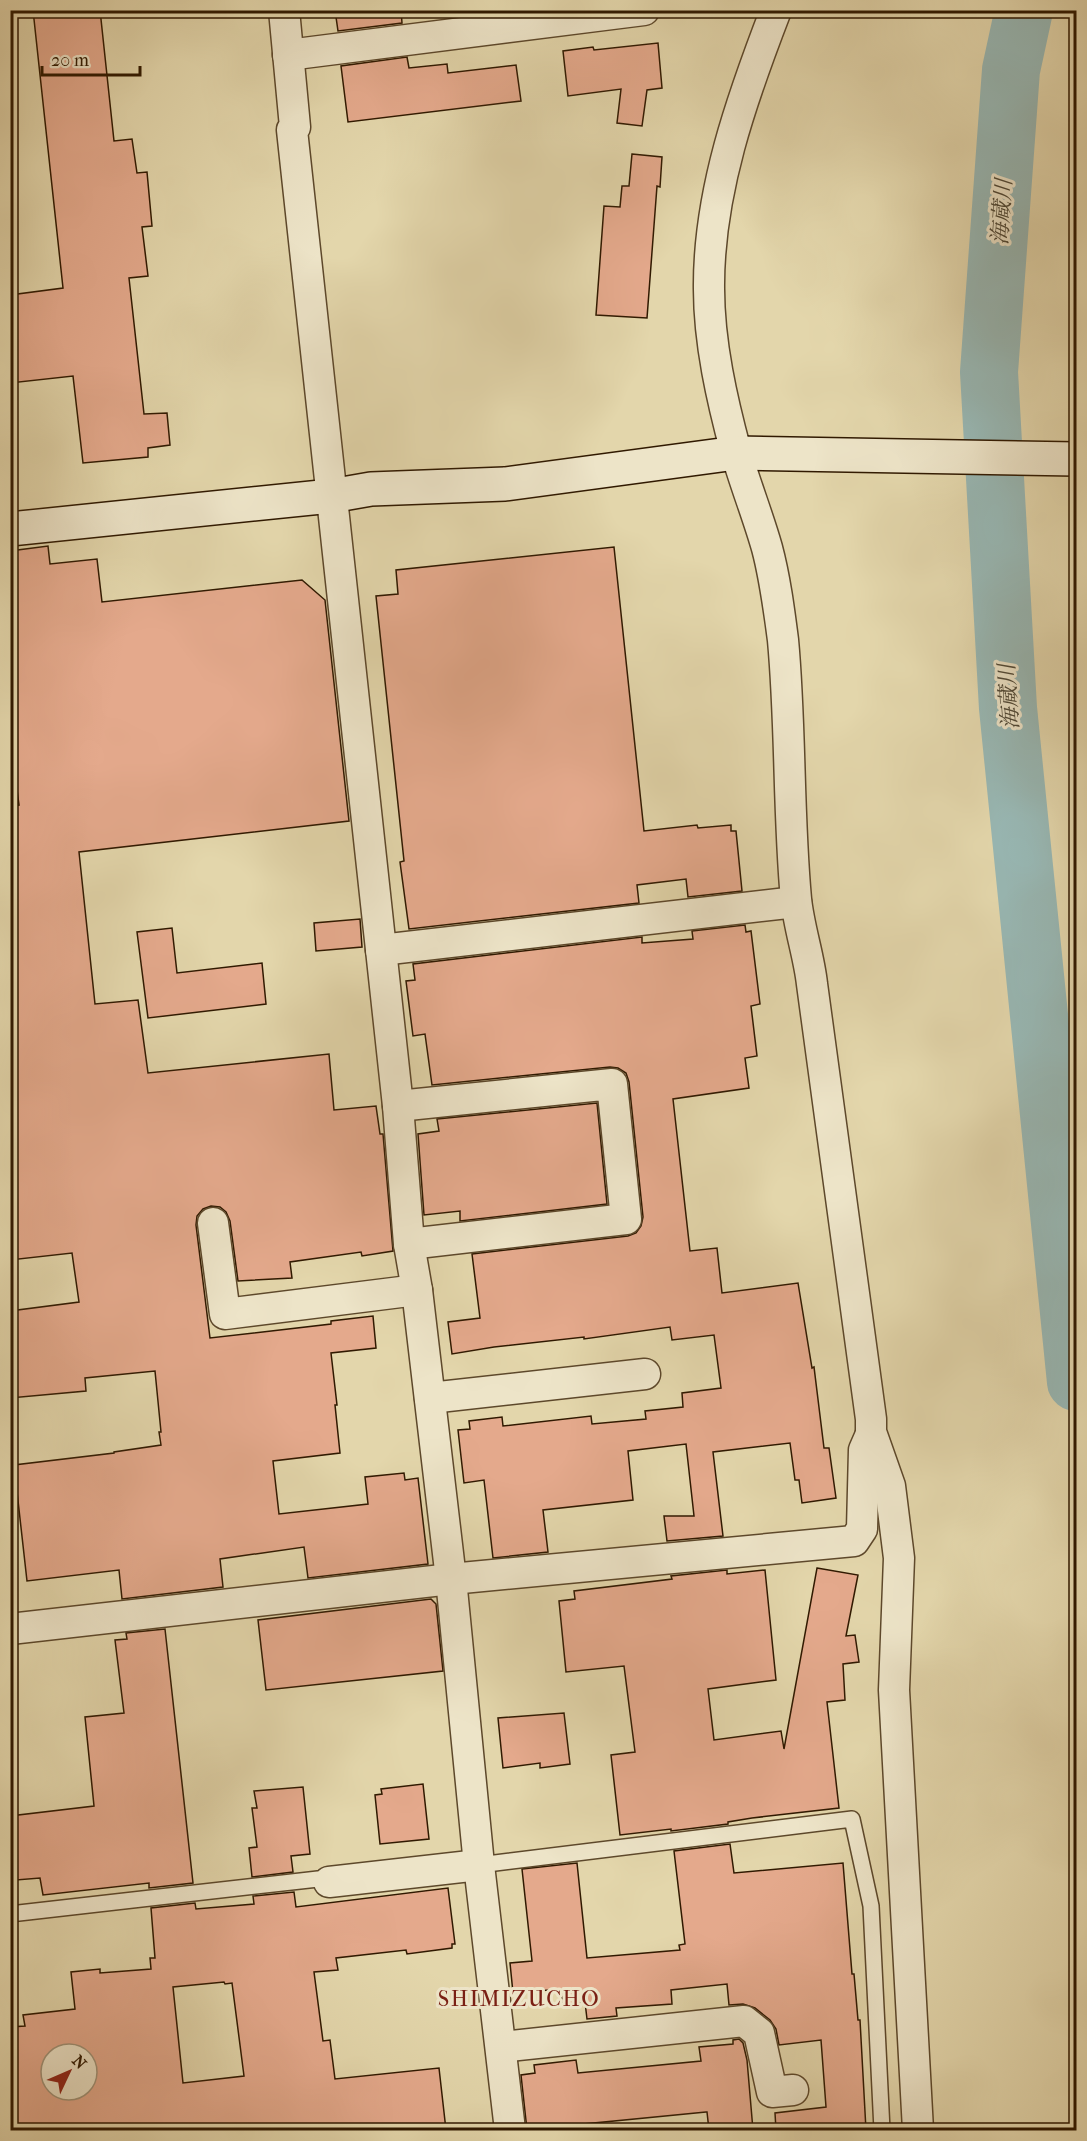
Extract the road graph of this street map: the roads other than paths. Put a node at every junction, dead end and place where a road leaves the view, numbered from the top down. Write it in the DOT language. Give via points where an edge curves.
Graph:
graph roads {
  1 [pos="284,10"];
  2 [pos="644,10"];
  3 [pos="776,10"];
  4 [pos="288,55"];
  5 [pos="747,452"];
  6 [pos="1077,459"];
  7 [pos="331,495"];
  8 [pos="10,529"];
  9 [pos="796,902"];
  10 [pos="381,950"];
  11 [pos="398,1106"];
  12 [pos="213,1223"];
  13 [pos="409,1244"];
  14 [pos="417,1290"];
  15 [pos="645,1374"];
  16 [pos="430,1398"];
  17 [pos="872,1432"];
  18 [pos="451,1579"];
  19 [pos="10,1629"];
  20 [pos="479,1865"];
  21 [pos="328,1882"];
  22 [pos="10,1914"];
  23 [pos="501,2048"];
  24 [pos="793,2090"];
  25 [pos="510,2130"];
  26 [pos="882,2130"];
  27 [pos="918,2130"];
  1 -- 4 [label="street"];
  2 -- 4 [label="street"];
  3 -- 5 [label="street" via="740,114 720,186 710,245 713,339"];
  4 -- 7 [label="street" via="296,126 292,130"];
  5 -- 6 [label="street"];
  5 -- 7 [label="street" via="505,484 371,489"];
  5 -- 9 [label="street" via="778,601 783,645"];
  7 -- 8 [label="street"];
  7 -- 10 [label="street"];
  9 -- 10 [label="street"];
  9 -- 17 [label="street" via="811,972"];
  10 -- 11 [label="street"];
  11 -- 13 [label="street"];
  11 -- 13 [label="street" via="612,1084 626,1219"];
  12 -- 14 [label="street" via="225,1314"];
  13 -- 14 [label="street"];
  14 -- 16 [label="street"];
  15 -- 16 [label="street"];
  16 -- 18 [label="street"];
  17 -- 18 [label="street" via="864,1450 862,1529 854,1542"];
  17 -- 27 [label="street" via="890,1486 899,1558 894,1690"];
  18 -- 19 [label="street"];
  18 -- 20 [label="street"];
  20 -- 21 [label="street"];
  20 -- 23 [label="street"];
  20 -- 26 [label="lane" via="852,1819 871,1906"];
  21 -- 22 [label="lane" via="318,1879"];
  23 -- 24 [label="street" via="744,2020 759,2033 772,2092"];
  23 -- 25 [label="street"];
}
